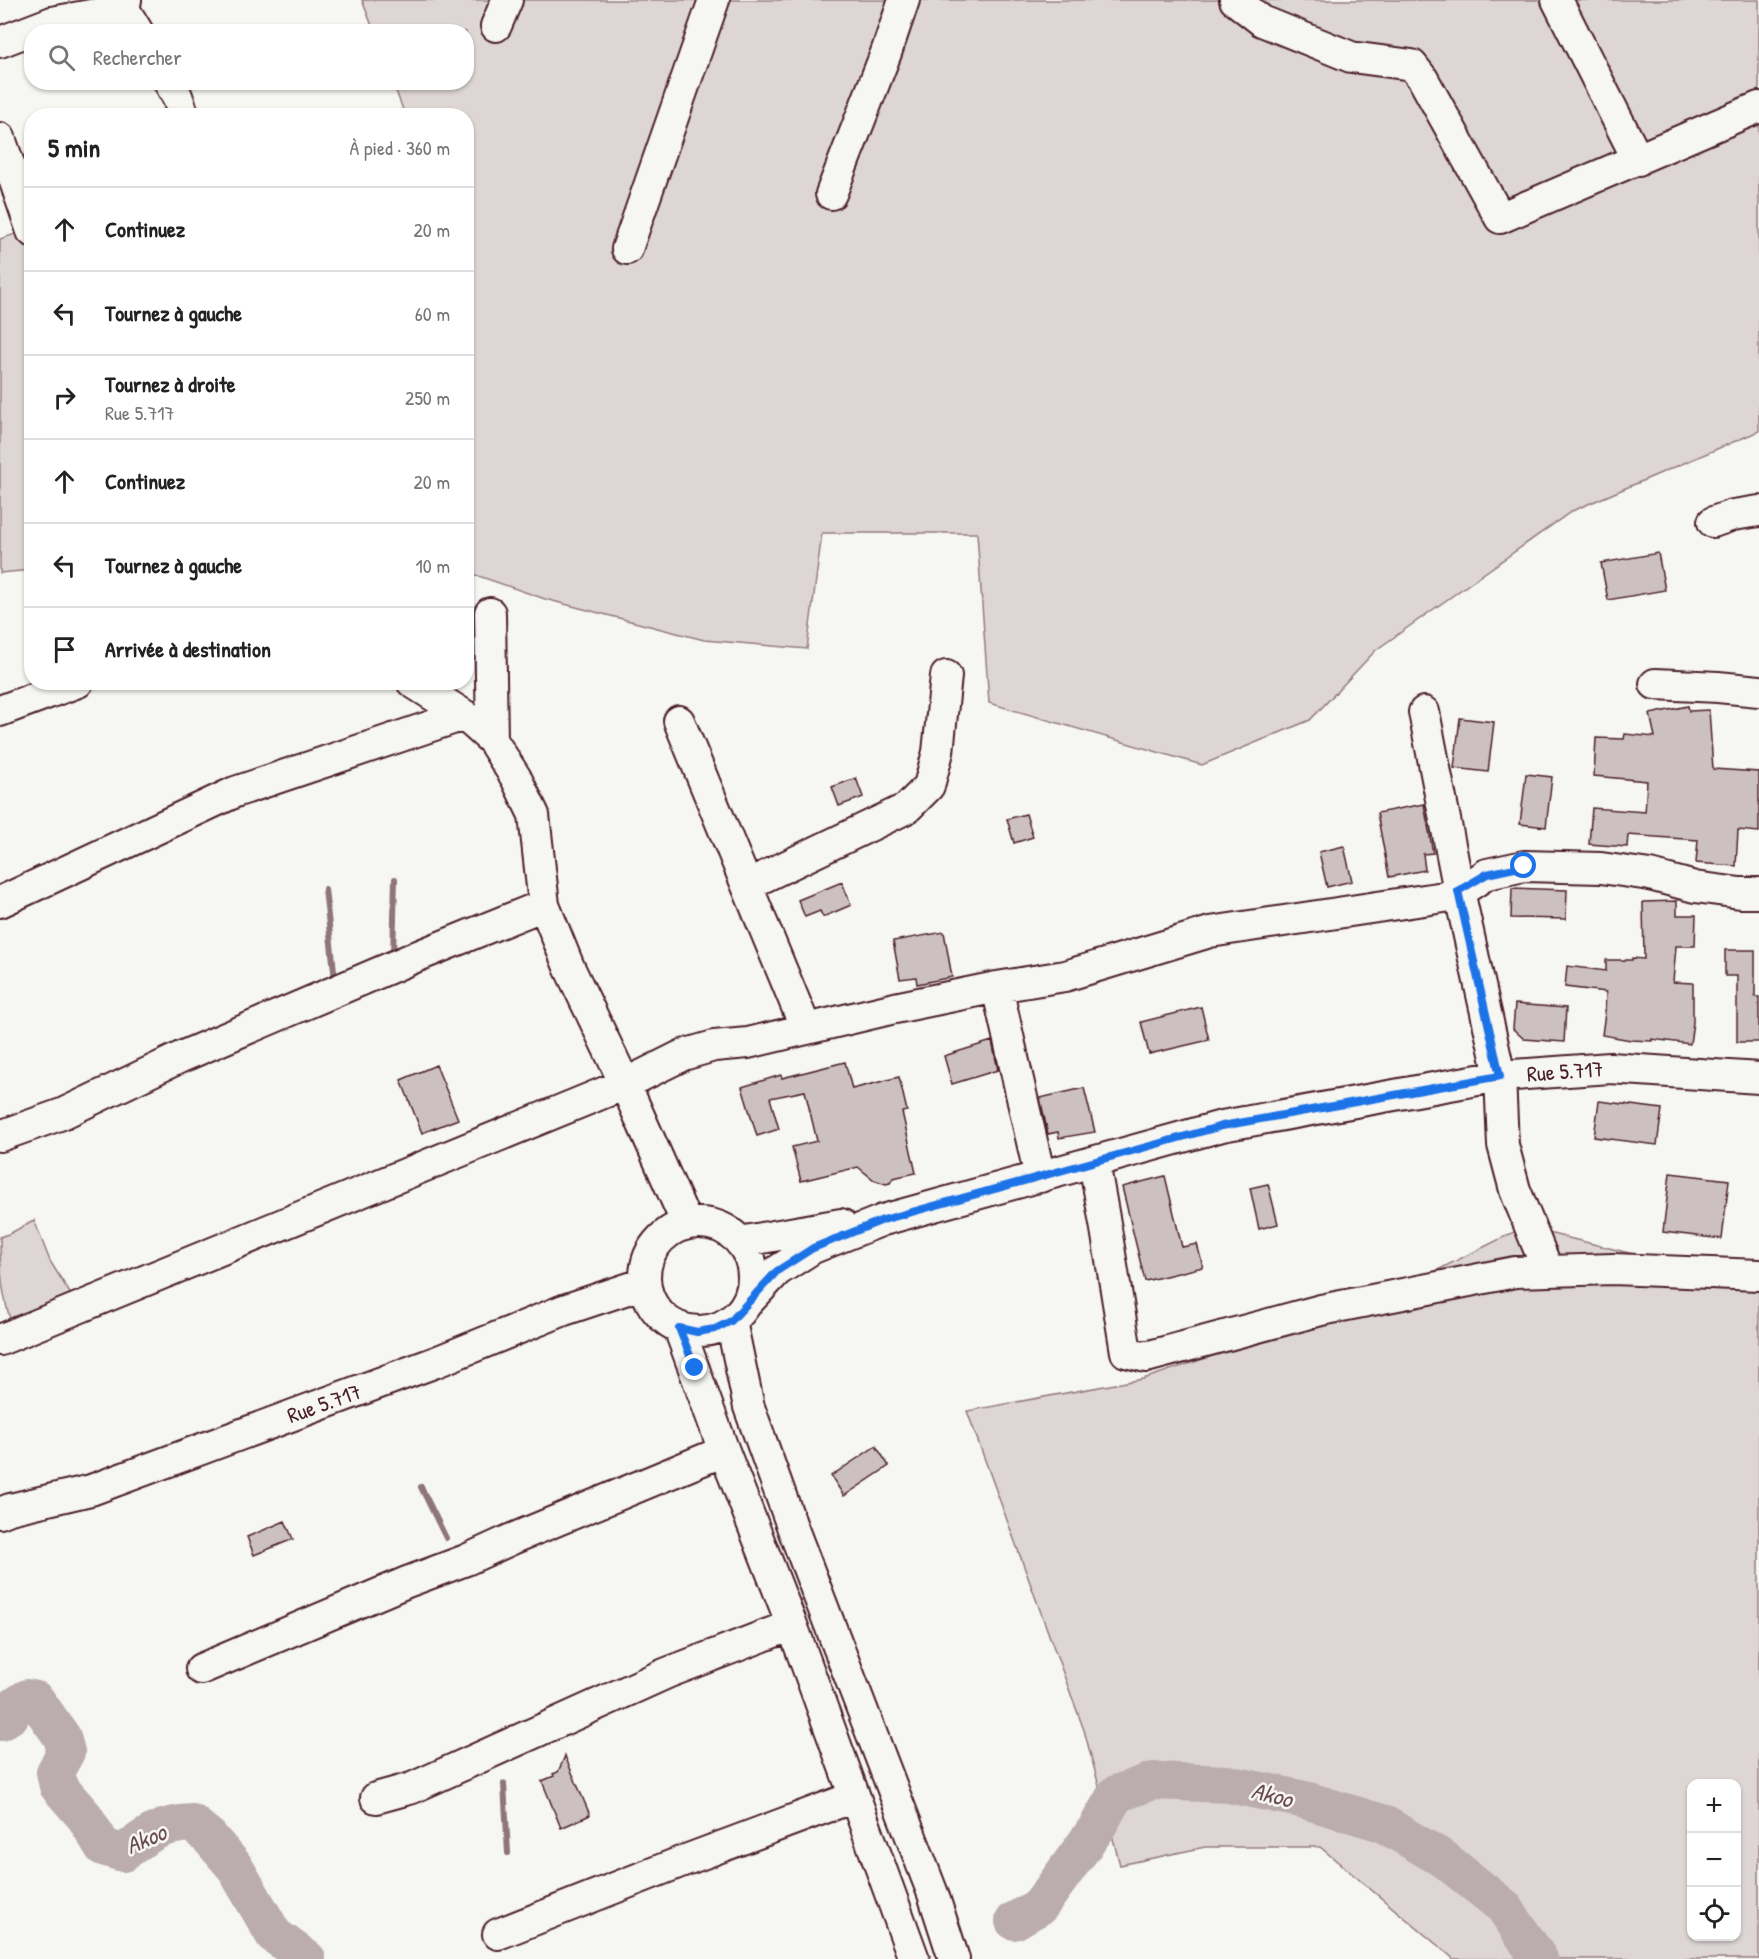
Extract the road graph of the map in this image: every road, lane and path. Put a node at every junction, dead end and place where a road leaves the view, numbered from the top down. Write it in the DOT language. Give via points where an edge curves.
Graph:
graph roads {
  1 [pos="714,0"];
  2 [pos="904,0"];
  3 [pos="1235,0"];
  4 [pos="1557,0"];
  5 [pos="129,13"];
  6 [pos="47,24"];
  7 [pos="24,33"];
  8 [pos="0,42"];
  9 [pos="174,90"];
  10 [pos="1759,107"];
  11 [pos="181,108"];
  12 [pos="0,138"];
  13 [pos="1638,160"];
  14 [pos="831,194"];
  15 [pos="24,208"];
  16 [pos="627,249"];
  17 [pos="1759,511"];
  18 [pos="1713,522"];
  19 [pos="490,613"];
  20 [pos="946,676"];
  21 [pos="1655,684"];
  22 [pos="56,690"];
  23 [pos="425,690"];
  24 [pos="1759,691"];
  25 [pos="0,711"];
  26 [pos="1424,712"];
  27 [pos="464,715"];
  28 [pos="679,721"];
  29 [pos="492,740"];
  30 [pos="747,885"];
  31 [pos="1458,891"];
  32 [pos="1759,893"];
  33 [pos="0,902"];
  34 [pos="544,905"];
  35 [pos="997,987"];
  36 [pos="806,1029"];
  37 [pos="1500,1076"];
  38 [pos="1759,1078"];
  39 [pos="625,1084"];
  40 [pos="0,1136"];
  41 [pos="1094,1162"];
  42 [pos="1040,1177"];
  43 [pos="883,1220"];
  44 [pos="687,1224"];
  45 [pos="740,1242"];
  46 [pos="1548,1271"];
  47 [pos="1759,1275"];
  48 [pos="645,1283"];
  49 [pos="738,1313"];
  50 [pos="679,1328"];
  51 [pos="0,1340"];
  52 [pos="724,1451"];
  53 [pos="3,1503"];
  54 [pos="792,1624"];
  55 [pos="201,1669"];
  56 [pos="854,1797"];
  57 [pos="376,1798"];
  58 [pos="498,1934"];
  59 [pos="914,1959"];
  60 [pos="954,1959"];
  1 -- 16 [label="street"];
  2 -- 14 [label="street"];
  3 -- 13 [label="street" via="1262,21 1351,57 1412,65 1500,218"];
  4 -- 13 [label="street"];
  5 -- 6 [label="street"];
  7 -- 8 [label="street"];
  9 -- 11 [label="street"];
  10 -- 13 [label="street"];
  12 -- 15 [label="street"];
  17 -- 18 [label="street"];
  19 -- 29 [label="street"];
  20 -- 30 [label="street" via="938,752 929,786 907,808"];
  21 -- 24 [label="street"];
  22 -- 25 [label="street"];
  23 -- 27 [label="street"];
  26 -- 31 [label="street"];
  27 -- 29 [label="street"];
  27 -- 33 [label="street" via="235,792"];
  28 -- 30 [label="street"];
  29 -- 34 [label="street" via="534,815"];
  30 -- 36 [label="street"];
  31 -- 32 [label="street" via="1487,874 1524,866 1601,868 1650,874 1695,887"];
  31 -- 35 [label="street" via="1444,897 1210,932 1065,976"];
  31 -- 37 [label="street"];
  34 -- 39 [label="street"];
  34 -- 40 [label="street" via="192,1053 62,1113"];
  35 -- 36 [label="street"];
  35 -- 42 [label="street"];
  36 -- 39 [label="street" via="683,1055"];
  37 -- 38 [label="street, Rue 5.717" via="1610,1068"];
  37 -- 41 [label="street, Rue 5.717" via="1222,1126"];
  37 -- 46 [label="street" via="1503,1144 1515,1190"];
  39 -- 44 [label="street"];
  39 -- 51 [label="street"];
  41 -- 42 [label="street, Rue 5.717"];
  41 -- 46 [label="street" via="1126,1352 1146,1357 1321,1310 1515,1272"];
  42 -- 43 [label="street, Rue 5.717"];
  43 -- 45 [label="street, Rue 5.717"];
  43 -- 49 [label="street, Rue 5.717" via="813,1248 777,1271"];
  44 -- 45 [label="street" via="716,1226"];
  44 -- 48 [label="street" via="672,1230 651,1252"];
  45 -- 49 [label="street" via="753,1273 752,1290"];
  46 -- 47 [label="street" via="1612,1269"];
  48 -- 50 [label="street" via="656,1310"];
  48 -- 53 [label="street, Rue 5.717" via="564,1310 436,1362 91,1490"];
  49 -- 50 [label="street" via="715,1329 697,1332"];
  49 -- 60 [label="street" via="748,1407 933,1894"];
  50 -- 52 [label="street"];
  52 -- 54 [label="street"];
  52 -- 55 [label="street"];
  54 -- 56 [label="street"];
  54 -- 57 [label="street" via="667,1673 412,1788"];
  56 -- 58 [label="street"];
  56 -- 59 [label="street"];
}
